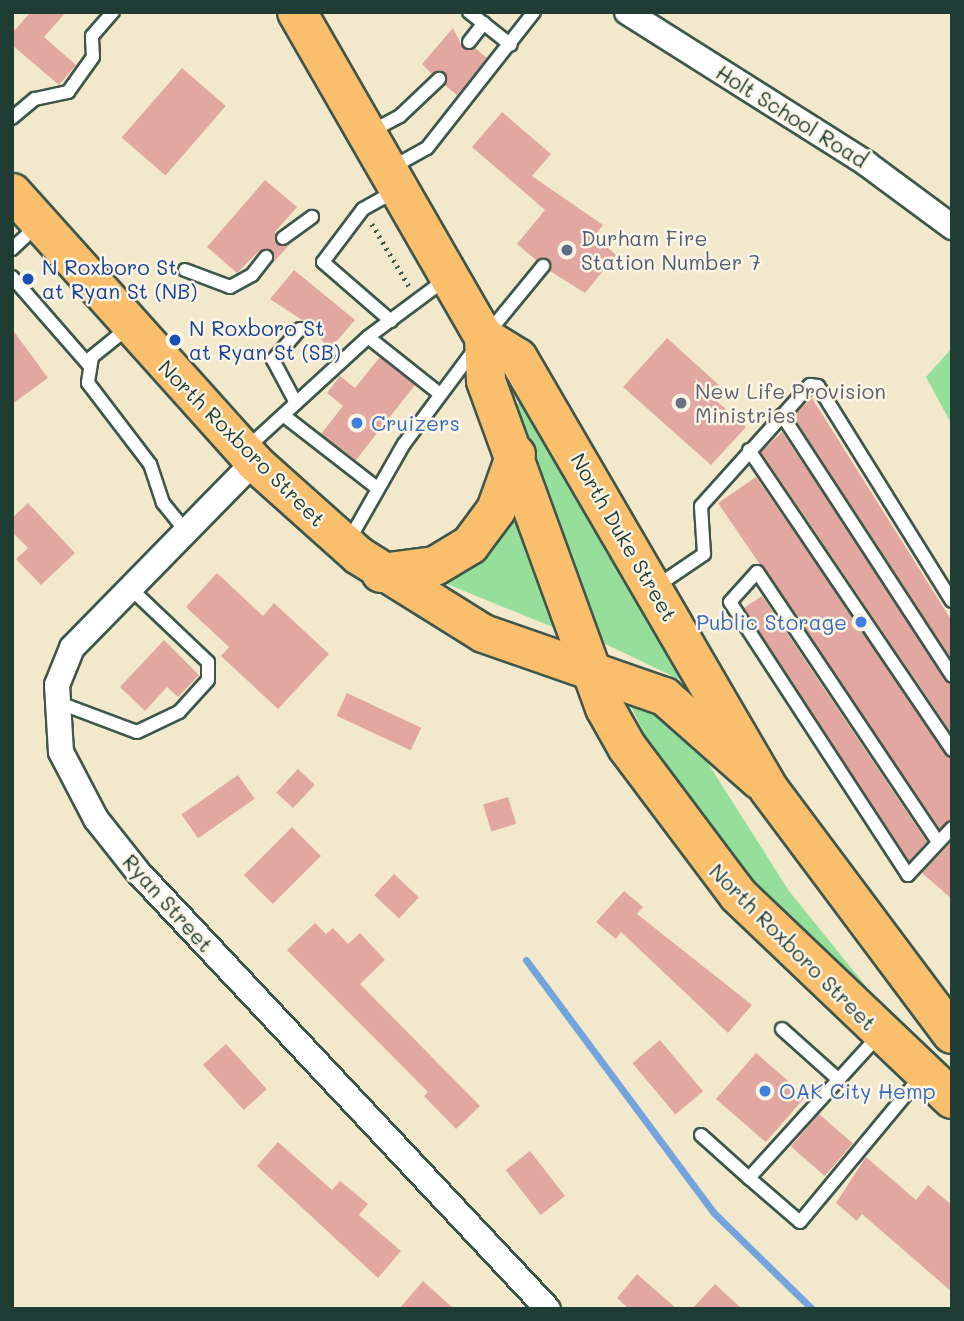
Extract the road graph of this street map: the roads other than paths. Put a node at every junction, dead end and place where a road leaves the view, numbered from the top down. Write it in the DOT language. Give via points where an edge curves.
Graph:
graph roads {
  1 [pos="113,12"];
  2 [pos="296,12"];
  3 [pos="469,12"];
  4 [pos="534,12"];
  5 [pos="627,12"];
  6 [pos="484,23"];
  7 [pos="469,42"];
  8 [pos="511,45"];
  9 [pos="439,79"];
  10 [pos="12,118"];
  11 [pos="367,134"];
  12 [pos="394,179"];
  13 [pos="12,192"];
  14 [pos="312,217"];
  15 [pos="40,223"];
  16 [pos="952,227"];
  17 [pos="283,239"];
  18 [pos="12,249"];
  19 [pos="266,257"];
  20 [pos="543,266"];
  21 [pos="185,270"];
  22 [pos="451,275"];
  23 [pos="12,277"];
  24 [pos="391,321"];
  25 [pos="130,326"];
  26 [pos="300,329"];
  27 [pos="368,337"];
  28 [pos="485,337"];
  29 [pos="88,364"];
  30 [pos="440,394"];
  31 [pos="296,403"];
  32 [pos="283,415"];
  33 [pos="782,415"];
  34 [pos="749,450"];
  35 [pos="516,454"];
  36 [pos="249,456"];
  37 [pos="377,488"];
  38 [pos="187,533"];
  39 [pos="345,546"];
  40 [pos="381,573"];
  41 [pos="130,588"];
  42 [pos="654,589"];
  43 [pos="952,601"];
  44 [pos="592,671"];
  45 [pos="952,676"];
  46 [pos="55,701"];
  47 [pos="952,750"];
  48 [pos="768,788"];
  49 [pos="952,828"];
  50 [pos="938,842"];
  51 [pos="782,1029"];
  52 [pos="952,1034"];
  53 [pos="879,1035"];
  54 [pos="923,1074"];
  55 [pos="838,1079"];
  56 [pos="952,1099"];
  57 [pos="701,1135"];
  58 [pos="749,1178"];
  59 [pos="548,1309"];
  1 -- 10 [label="lane" via="92,36 93,57 68,92 35,99"];
  2 -- 11 [label="highway, North Duke Street"];
  3 -- 6 [label="lane"];
  4 -- 8 [label="lane"];
  5 -- 16 [label="street, Holt School Road" via="867,164"];
  6 -- 7 [label="lane"];
  6 -- 8 [label="lane"];
  8 -- 12 [label="lane" via="427,148"];
  9 -- 11 [label="lane" via="401,116"];
  11 -- 12 [label="highway, North Duke Street"];
  12 -- 22 [label="highway, North Duke Street"];
  12 -- 24 [label="lane" via="363,209 323,262"];
  13 -- 15 [label="main road, North Roxboro Street"];
  14 -- 17 [label="lane"];
  15 -- 18 [label="lane"];
  15 -- 25 [label="main road, North Roxboro Street"];
  19 -- 21 [label="lane" via="252,275 230,287"];
  20 -- 28 [label="lane"];
  22 -- 24 [label="lane"];
  22 -- 28 [label="highway, North Duke Street"];
  23 -- 29 [label="lane"];
  24 -- 27 [label="lane"];
  25 -- 29 [label="lane"];
  25 -- 36 [label="main road, North Roxboro Street"];
  26 -- 31 [label="lane" via="273,360"];
  27 -- 30 [label="lane"];
  27 -- 31 [label="lane"];
  28 -- 30 [label="lane"];
  28 -- 35 [label="highway, North Duke Street" via="486,381"];
  28 -- 42 [label="highway, North Duke Street" via="518,358"];
  29 -- 38 [label="lane" via="89,383 150,464 163,503"];
  30 -- 37 [label="lane"];
  31 -- 32 [label="lane"];
  32 -- 36 [label="lane"];
  32 -- 37 [label="lane"];
  33 -- 34 [label="lane"];
  33 -- 43 [label="lane" via="810,385 818,386"];
  33 -- 45 [label="lane"];
  34 -- 42 [label="lane" via="701,506 705,554"];
  34 -- 47 [label="lane"];
  35 -- 40 [label="highway" via="496,510 470,545 428,568"];
  35 -- 44 [label="highway, North Duke Street"];
  36 -- 38 [label="street, Ryan Street"];
  36 -- 39 [label="main road, North Roxboro Street"];
  37 -- 39 [label="lane"];
  38 -- 41 [label="street, Ryan Street"];
  39 -- 40 [label="main road, North Roxboro Street"];
  40 -- 44 [label="main road, North Roxboro Street" via="483,633"];
  41 -- 46 [label="street, Ryan Street" via="72,648"];
  41 -- 46 [label="lane" via="208,662 208,680 179,712 137,732"];
  42 -- 48 [label="highway, North Duke Street"];
  44 -- 48 [label="main road, North Roxboro Street" via="664,696"];
  44 -- 53 [label="highway, North Roxboro Street" via="627,747 703,855"];
  46 -- 59 [label="street, Ryan Street" via="68,767 138,872"];
  48 -- 52 [label="highway, North Roxboro Street"];
  49 -- 50 [label="lane"];
  50 -- 50 [label="lane" via="908,875 730,602 757,572"];
  51 -- 55 [label="lane"];
  53 -- 54 [label="highway, North Roxboro Street"];
  53 -- 55 [label="lane"];
  54 -- 56 [label="highway, North Roxboro Street"];
  54 -- 58 [label="lane" via="800,1222"];
  55 -- 58 [label="lane"];
  57 -- 58 [label="lane"];
}
